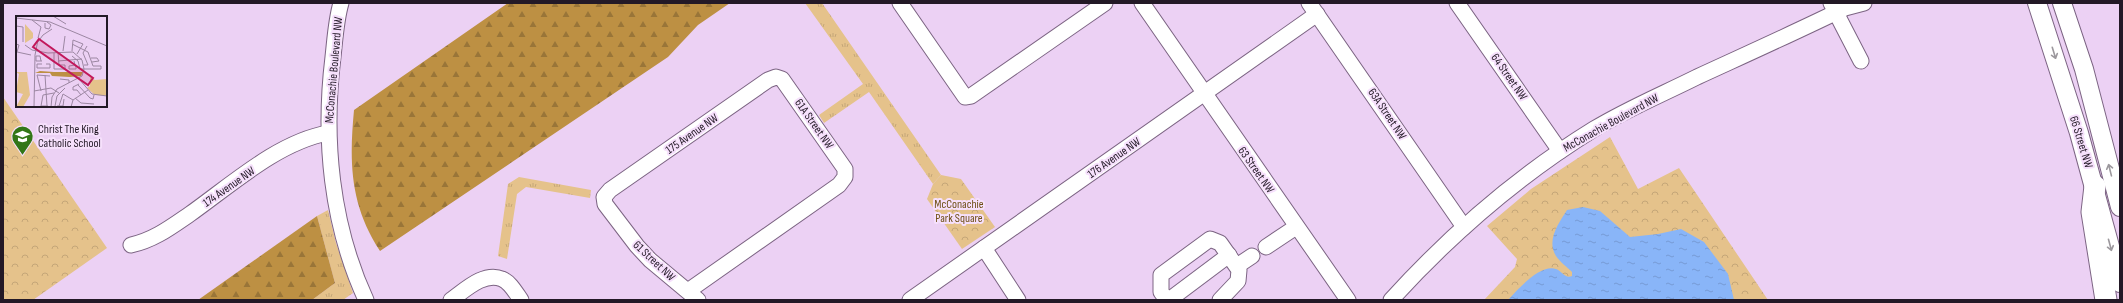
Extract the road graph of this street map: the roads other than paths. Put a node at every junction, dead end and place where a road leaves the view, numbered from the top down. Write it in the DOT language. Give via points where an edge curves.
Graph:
graph roads {
  1 [pos="341,3"];
  2 [pos="900,3"];
  3 [pos="1105,3"];
  4 [pos="1142,3"];
  5 [pos="1457,3"];
  6 [pos="1864,3"];
  7 [pos="2037,3"];
  8 [pos="2048,3"];
  9 [pos="2062,3"];
  10 [pos="1841,7"];
  11 [pos="1313,9"];
  12 [pos="1861,61"];
  13 [pos="782,79"];
  14 [pos="1204,94"];
  15 [pos="2095,107"];
  16 [pos="328,133"];
  17 [pos="1560,151"];
  18 [pos="2095,186"];
  19 [pos="604,197"];
  20 [pos="2120,207"];
  21 [pos="1296,227"];
  22 [pos="1464,227"];
  23 [pos="131,245"];
  24 [pos="1266,247"];
  25 [pos="984,248"];
  26 [pos="1252,256"];
  27 [pos="1233,261"];
  28 [pos="2120,282"];
  29 [pos="693,295"];
  30 [pos="366,300"];
  31 [pos="451,300"];
  32 [pos="521,300"];
  33 [pos="910,300"];
  34 [pos="1018,300"];
  35 [pos="1168,300"];
  36 [pos="1220,300"];
  37 [pos="1348,300"];
  38 [pos="1390,300"];
  39 [pos="2106,300"];
  1 -- 16 [label="street, McConachie Boulevard NW" via="328,100"];
  2 -- 3 [label="street" via="965,97 971,96"];
  4 -- 14 [label="street, 63 Street NW"];
  5 -- 17 [label="street, 64 Street NW"];
  6 -- 10 [label="street, McConachie Boulevard NW"];
  7 -- 18 [label="main road, 66 Street NW, one-way"];
  8 -- 15 [label="main road" via="2073,64"];
  9 -- 15 [label="main road, 66 Street NW"];
  10 -- 12 [label="street"];
  10 -- 17 [label="street, McConachie Boulevard NW" via="1628,111"];
  11 -- 14 [label="street, 176 Avenue NW"];
  11 -- 22 [label="street, 63A Street NW"];
  13 -- 19 [label="street, 175 Avenue NW" via="776,77 768,80 610,190"];
  13 -- 29 [label="street, 61A Street NW" via="845,168 845,177 839,185"];
  14 -- 21 [label="street, 63 Street NW"];
  14 -- 25 [label="street, 176 Avenue NW"];
  20 -- 15 [label="main road, 66 Street NW, one-way"];
  16 -- 23 [label="street, 174 Avenue NW" via="294,143 160,235"];
  16 -- 30 [label="street, McConachie Boulevard NW" via="338,215 351,262"];
  17 -- 22 [label="street, McConachie Boulevard NW" via="1514,184"];
  18 -- 28 [label="main road, 66 Street NW, one-way"];
  18 -- 39 [label="highway" via="2092,212"];
  19 -- 29 [label="street, 61 Street NW" via="605,204 636,246"];
  21 -- 24 [label="street"];
  21 -- 37 [label="street, 63 Street NW"];
  22 -- 38 [label="street, McConachie Boulevard NW"];
  25 -- 33 [label="street, 176 Avenue NW"];
  25 -- 34 [label="street"];
  26 -- 27 [label="street"];
  27 -- 35 [label="street"];
  27 -- 35 [label="street" via="1220,243 1210,239 1161,275 1161,292"];
  27 -- 36 [label="street" via="1239,270 1238,281"];
  31 -- 32 [label="street" via="478,282 493,277 503,279"];
}
